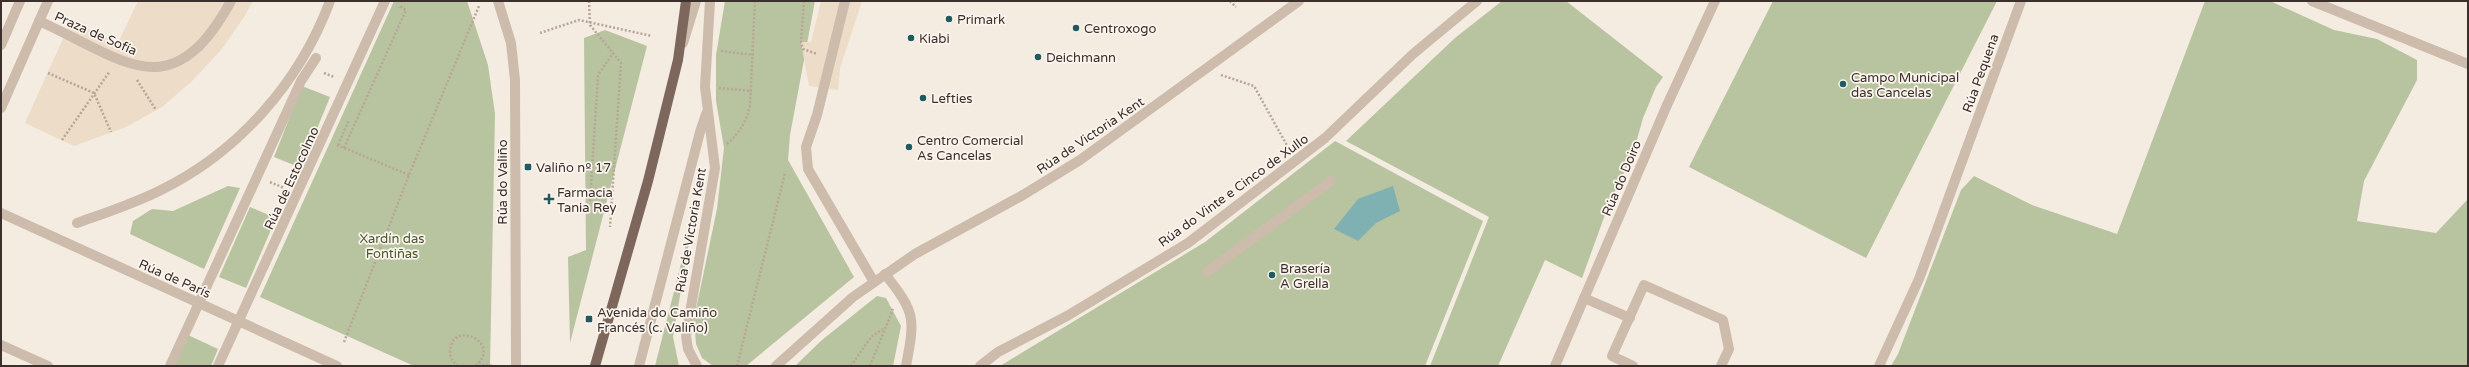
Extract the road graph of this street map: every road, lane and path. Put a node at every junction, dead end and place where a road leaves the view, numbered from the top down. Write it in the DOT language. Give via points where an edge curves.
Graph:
graph roads {
  1 [pos="20,1"];
  2 [pos="48,1"];
  3 [pos="231,1"];
  4 [pos="330,1"];
  5 [pos="386,1"];
  6 [pos="498,1"];
  7 [pos="589,1"];
  8 [pos="680,1"];
  9 [pos="686,1"];
  10 [pos="696,1"];
  11 [pos="710,1"];
  12 [pos="755,1"];
  13 [pos="804,1"];
  14 [pos="845,1"];
  15 [pos="1230,1"];
  16 [pos="1299,1"];
  17 [pos="1477,1"];
  18 [pos="1715,1"];
  19 [pos="2021,1"];
  20 [pos="2312,1"];
  21 [pos="479,6"];
  22 [pos="1236,7"];
  23 [pos="397,12"];
  24 [pos="39,21"];
  25 [pos="683,24"];
  26 [pos="590,25"];
  27 [pos="540,33"];
  28 [pos="652,36"];
  29 [pos="1,45"];
  30 [pos="715,50"];
  31 [pos="613,53"];
  32 [pos="754,55"];
  33 [pos="678,60"];
  34 [pos="831,60"];
  35 [pos="122,61"];
  36 [pos="313,62"];
  37 [pos="2468,64"];
  38 [pos="1205,70"];
  39 [pos="48,73"];
  40 [pos="348,84"];
  41 [pos="714,88"];
  42 [pos="752,91"];
  43 [pos="94,94"];
  44 [pos="1,108"];
  45 [pos="156,110"];
  46 [pos="706,114"];
  47 [pos="111,132"];
  48 [pos="62,140"];
  49 [pos="324,140"];
  50 [pos="1286,144"];
  51 [pos="344,148"];
  52 [pos="722,149"];
  53 [pos="785,173"];
  54 [pos="409,175"];
  55 [pos="257,177"];
  56 [pos="1331,180"];
  57 [pos="298,194"];
  58 [pos="590,201"];
  59 [pos="1,213"];
  60 [pos="77,223"];
  61 [pos="610,227"];
  62 [pos="1207,272"];
  63 [pos="885,274"];
  64 [pos="874,282"];
  65 [pos="1584,298"];
  66 [pos="896,302"];
  67 [pos="198,303"];
  68 [pos="1630,318"];
  69 [pos="238,321"];
  70 [pos="884,328"];
  71 [pos="344,342"];
  72 [pos="1,345"];
  73 [pos="480,362"];
  74 [pos="48,366"];
  75 [pos="170,366"];
  76 [pos="218,366"];
  77 [pos="337,366"];
  78 [pos="458,366"];
  79 [pos="475,366"];
  80 [pos="494,366"];
  81 [pos="516,366"];
  82 [pos="594,366"];
  83 [pos="639,366"];
  84 [pos="697,366"];
  85 [pos="737,366"];
  86 [pos="776,366"];
  87 [pos="852,366"];
  88 [pos="870,366"];
  89 [pos="906,366"];
  90 [pos="980,366"];
  91 [pos="1554,366"];
  92 [pos="1633,366"];
  93 [pos="1721,366"];
  94 [pos="1879,366"];
  1 -- 29 [label="street"];
  2 -- 24 [label="street"];
  3 -- 35 [label="street, Praza de Sofía" via="199,45 182,61 170,67 155,69"];
  4 -- 60 [label="street" via="302,61 272,102 237,138 211,160 160,191"];
  5 -- 40 [label="street, Rúa de Estocolmo"];
  6 -- 81 [label="street, Rúa do Valiño" via="511,43 515,80"];
  7 -- 26 [label="path"];
  8 -- 25 [label="street"];
  9 -- 25 [label="main road"];
  10 -- 33 [label="street"];
  11 -- 46 [label="street, Rúa de Victoria Kent" via="705,54"];
  12 -- 32 [label="path"];
  13 -- 34 [label="path" via="801,42 803,48"];
  14 -- 34 [label="street"];
  15 -- 22 [label="path"];
  16 -- 38 [label="street, Rúa de Victoria Kent"];
  17 -- 90 [label="street, Rúa do Vinte e Cinco de Xullo" via="1413,54 1325,138 1188,242 1067,316 998,352"];
  18 -- 65 [label="street, Rúa do Doiro"];
  19 -- 94 [label="street, Rúa Pequena" via="1919,279"];
  20 -- 37 [label="street"];
  21 -- 54 [label="path"];
  23 -- 51 [label="path" via="400,6 406,10"];
  24 -- 35 [label="street, Praza de Sofía"];
  24 -- 44 [label="street"];
  25 -- 33 [label="main road"];
  26 -- 27 [label="path" via="579,20"];
  26 -- 28 [label="path"];
  26 -- 31 [label="path"];
  30 -- 32 [label="path"];
  31 -- 58 [label="path" via="598,75"];
  31 -- 61 [label="path" via="621,62"];
  32 -- 42 [label="path"];
  33 -- 82 [label="main road" via="648,181"];
  34 -- 64 [label="street" via="818,115 806,146 808,169"];
  35 -- 43 [label="path"];
  35 -- 45 [label="path"];
  36 -- 40 [label="path"];
  36 -- 55 [label="street" via="301,81"];
  38 -- 50 [label="path" via="1254,86"];
  38 -- 63 [label="street, Rúa de Victoria Kent" via="1080,160 1023,195 915,254"];
  39 -- 43 [label="path"];
  40 -- 49 [label="street, Rúa de Estocolmo"];
  41 -- 42 [label="path"];
  42 -- 52 [label="path" via="746,121 740,132"];
  43 -- 47 [label="path"];
  43 -- 48 [label="path"];
  46 -- 83 [label="street"];
  46 -- 84 [label="street, Rúa de Victoria Kent" via="714,148 715,168 686,336 688,349"];
  49 -- 51 [label="path"];
  49 -- 57 [label="street, Rúa de Estocolmo"];
  51 -- 54 [label="path"];
  53 -- 85 [label="path"];
  54 -- 71 [label="path"];
  55 -- 57 [label="path"];
  55 -- 67 [label="street"];
  56 -- 62 [label="street"];
  57 -- 69 [label="street, Rúa de Estocolmo"];
  59 -- 67 [label="street, Rúa de París"];
  63 -- 64 [label="street, Rúa de Victoria Kent"];
  63 -- 89 [label="street" via="900,293 912,315 912,333"];
  64 -- 86 [label="street, Rúa de Victoria Kent" via="853,297"];
  65 -- 68 [label="street"];
  65 -- 91 [label="street, Rúa do Doiro"];
  66 -- 70 [label="path"];
  67 -- 69 [label="street, Rúa de París"];
  67 -- 75 [label="street"];
  68 -- 92 [label="street" via="1612,356"];
  68 -- 93 [label="street" via="1644,285 1723,320 1729,349"];
  69 -- 76 [label="street, Rúa de Estocolmo"];
  69 -- 77 [label="street, Rúa de París"];
  70 -- 87 [label="path" via="871,337"];
  70 -- 88 [label="path"];
  72 -- 74 [label="street"];
  73 -- 78 [label="path" via="482,346 475,338 465,335 455,340 450,349 452,360"];
  73 -- 79 [label="path"];
  73 -- 80 [label="path" via="483,365"];
}
